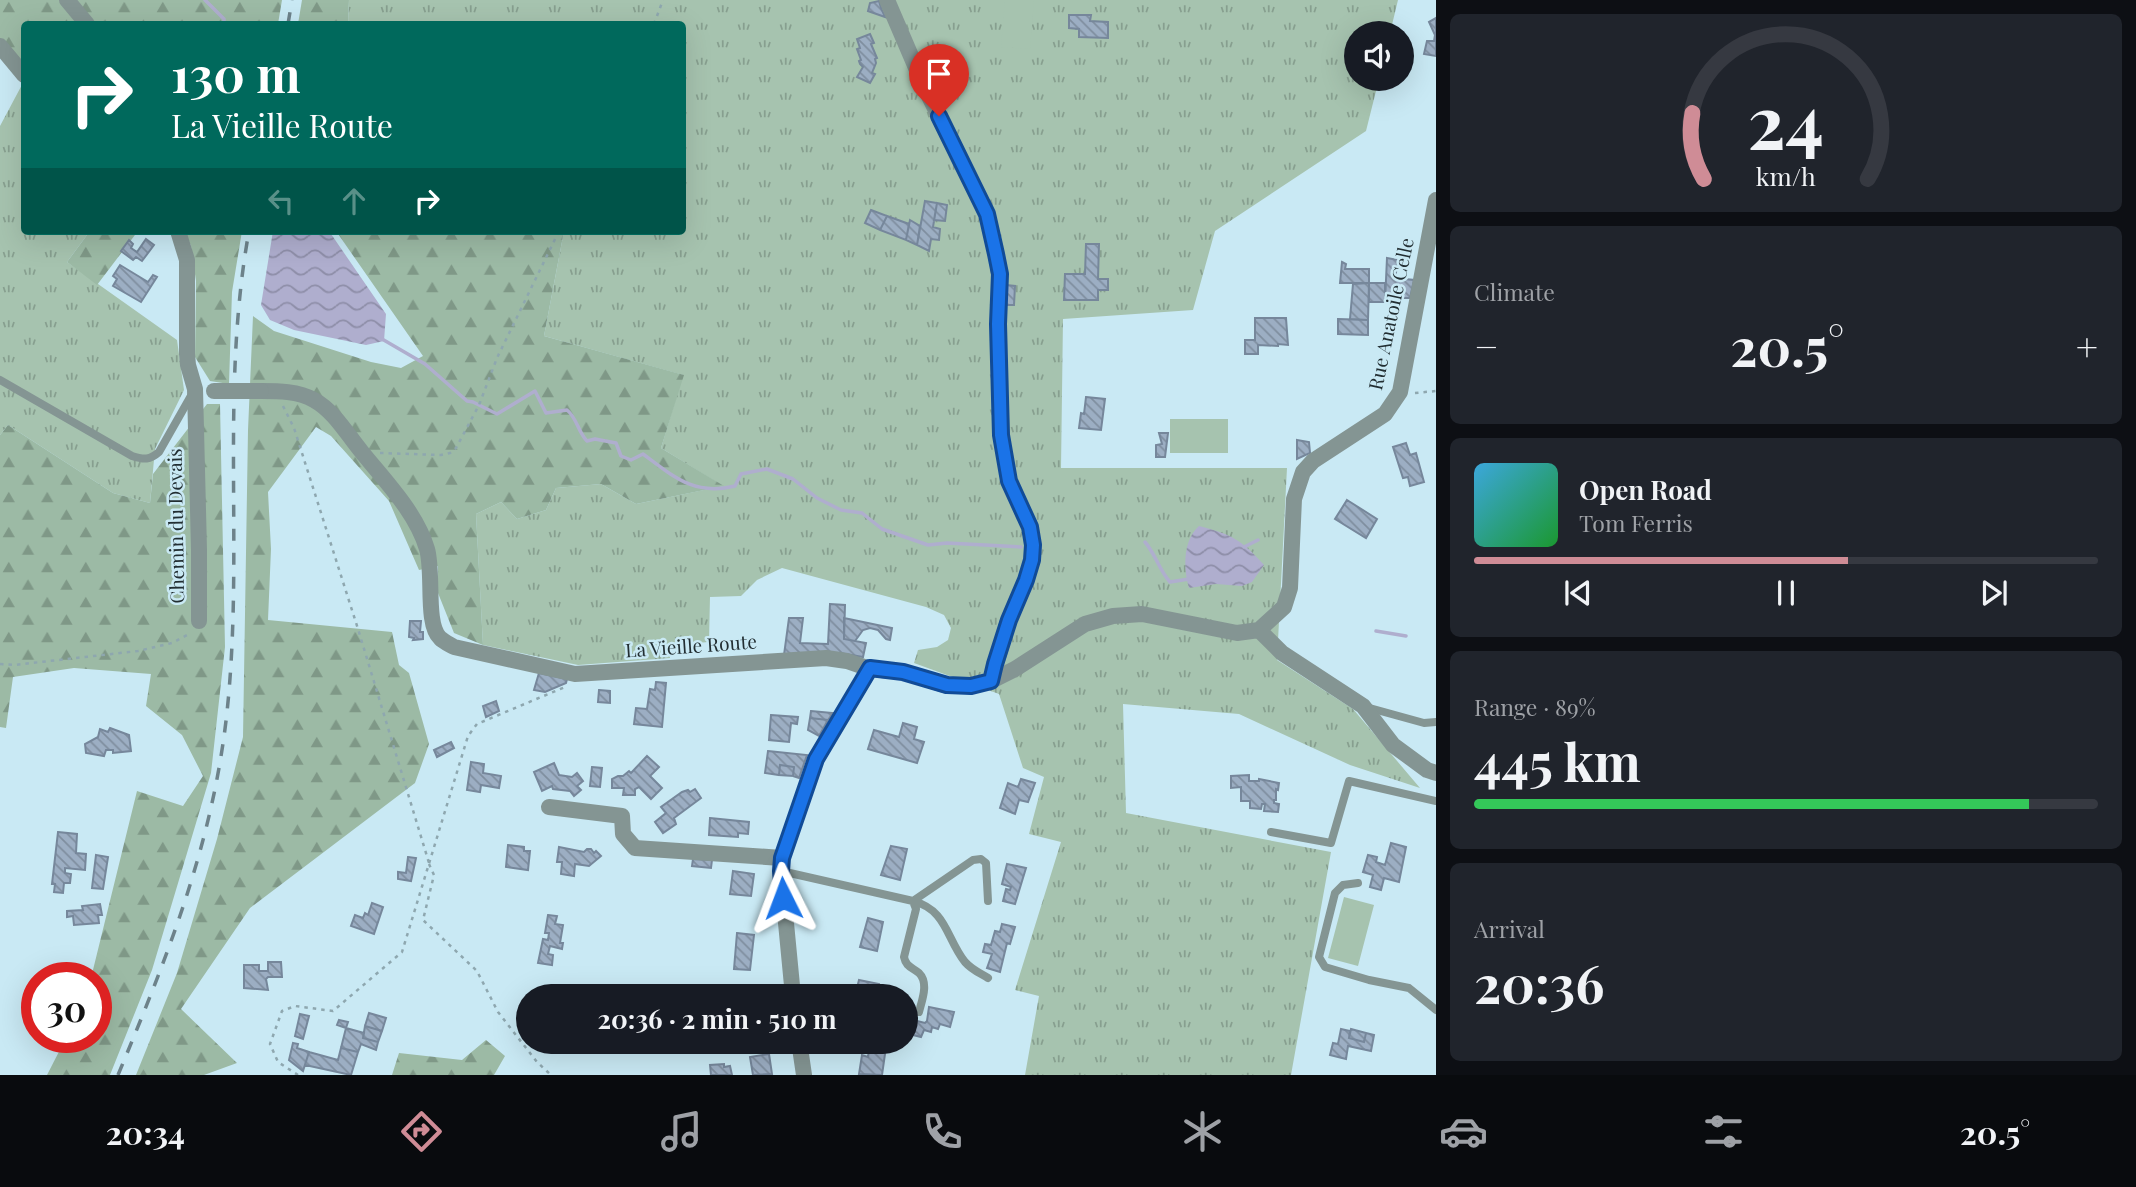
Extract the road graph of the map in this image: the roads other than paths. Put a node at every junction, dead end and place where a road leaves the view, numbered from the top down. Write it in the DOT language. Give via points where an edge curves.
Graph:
graph roads {
  1 [pos="67,0"];
  2 [pos="887,0"];
  3 [pos="84,21"];
  4 [pos="0,46"];
  5 [pos="21,71"];
  6 [pos="1436,205"];
  7 [pos="179,235"];
  8 [pos="0,380"];
  9 [pos="195,389"];
  10 [pos="199,621"];
  11 [pos="1259,630"];
  12 [pos="870,668"];
  13 [pos="991,681"];
  14 [pos="1363,706"];
  15 [pos="1436,722"];
  16 [pos="1436,773"];
  17 [pos="1436,801"];
  18 [pos="550,807"];
  19 [pos="1271,832"];
  20 [pos="781,865"];
  21 [pos="1358,883"];
  22 [pos="913,901"];
  23 [pos="988,901"];
  24 [pos="988,978"];
  25 [pos="792,984"];
  26 [pos="1436,1010"];
  27 [pos="919,1012"];
  28 [pos="801,1054"];
  29 [pos="804,1075"];
  1 -- 3 [label="street"];
  2 -- 13 [label="street" via="987,214 1000,274 1001,435 1009,481 1030,527 1033,545 1026,580"];
  4 -- 5 [label="street"];
  6 -- 11 [label="street, Rue Anatoile Celle" via="1400,392 1385,414 1303,472 1294,499 1290,588 1284,607"];
  7 -- 9 [label="street" via="187,260 187,354"];
  8 -- 9 [label="lane" via="142,460 159,452"];
  9 -- 10 [label="street, Chemin du Devais"];
  9 -- 12 [label="street, La Vieille Route, bridge" via="295,393 314,400 335,418 417,526 431,572 430,621 438,637 454,647 575,674 826,659"];
  11 -- 13 [label="street, La Vieille Route" via="1237,633 1142,614 1113,616 1085,624"];
  11 -- 14 [label="street" via="1282,653"];
  12 -- 13 [label="street, La Vieille Route" via="947,685"];
  12 -- 20 [label="street" via="816,759"];
  14 -- 15 [label="lane" via="1424,723"];
  14 -- 16 [label="street" via="1393,745"];
  17 -- 19 [label="lane" via="1349,781 1331,843"];
  18 -- 20 [label="street" via="622,816 623,834 635,848"];
  20 -- 22 [label="lane"];
  20 -- 25 [label="street"];
  21 -- 26 [label="lane" via="1343,884 1335,894 1319,957 1325,967 1409,988"];
  22 -- 23 [label="lane" via="981,859 986,863"];
  22 -- 24 [label="lane" via="933,910 963,960"];
  22 -- 27 [label="lane" via="916,909 904,957 925,986"];
  28 -- 29 [label="street"];
}
